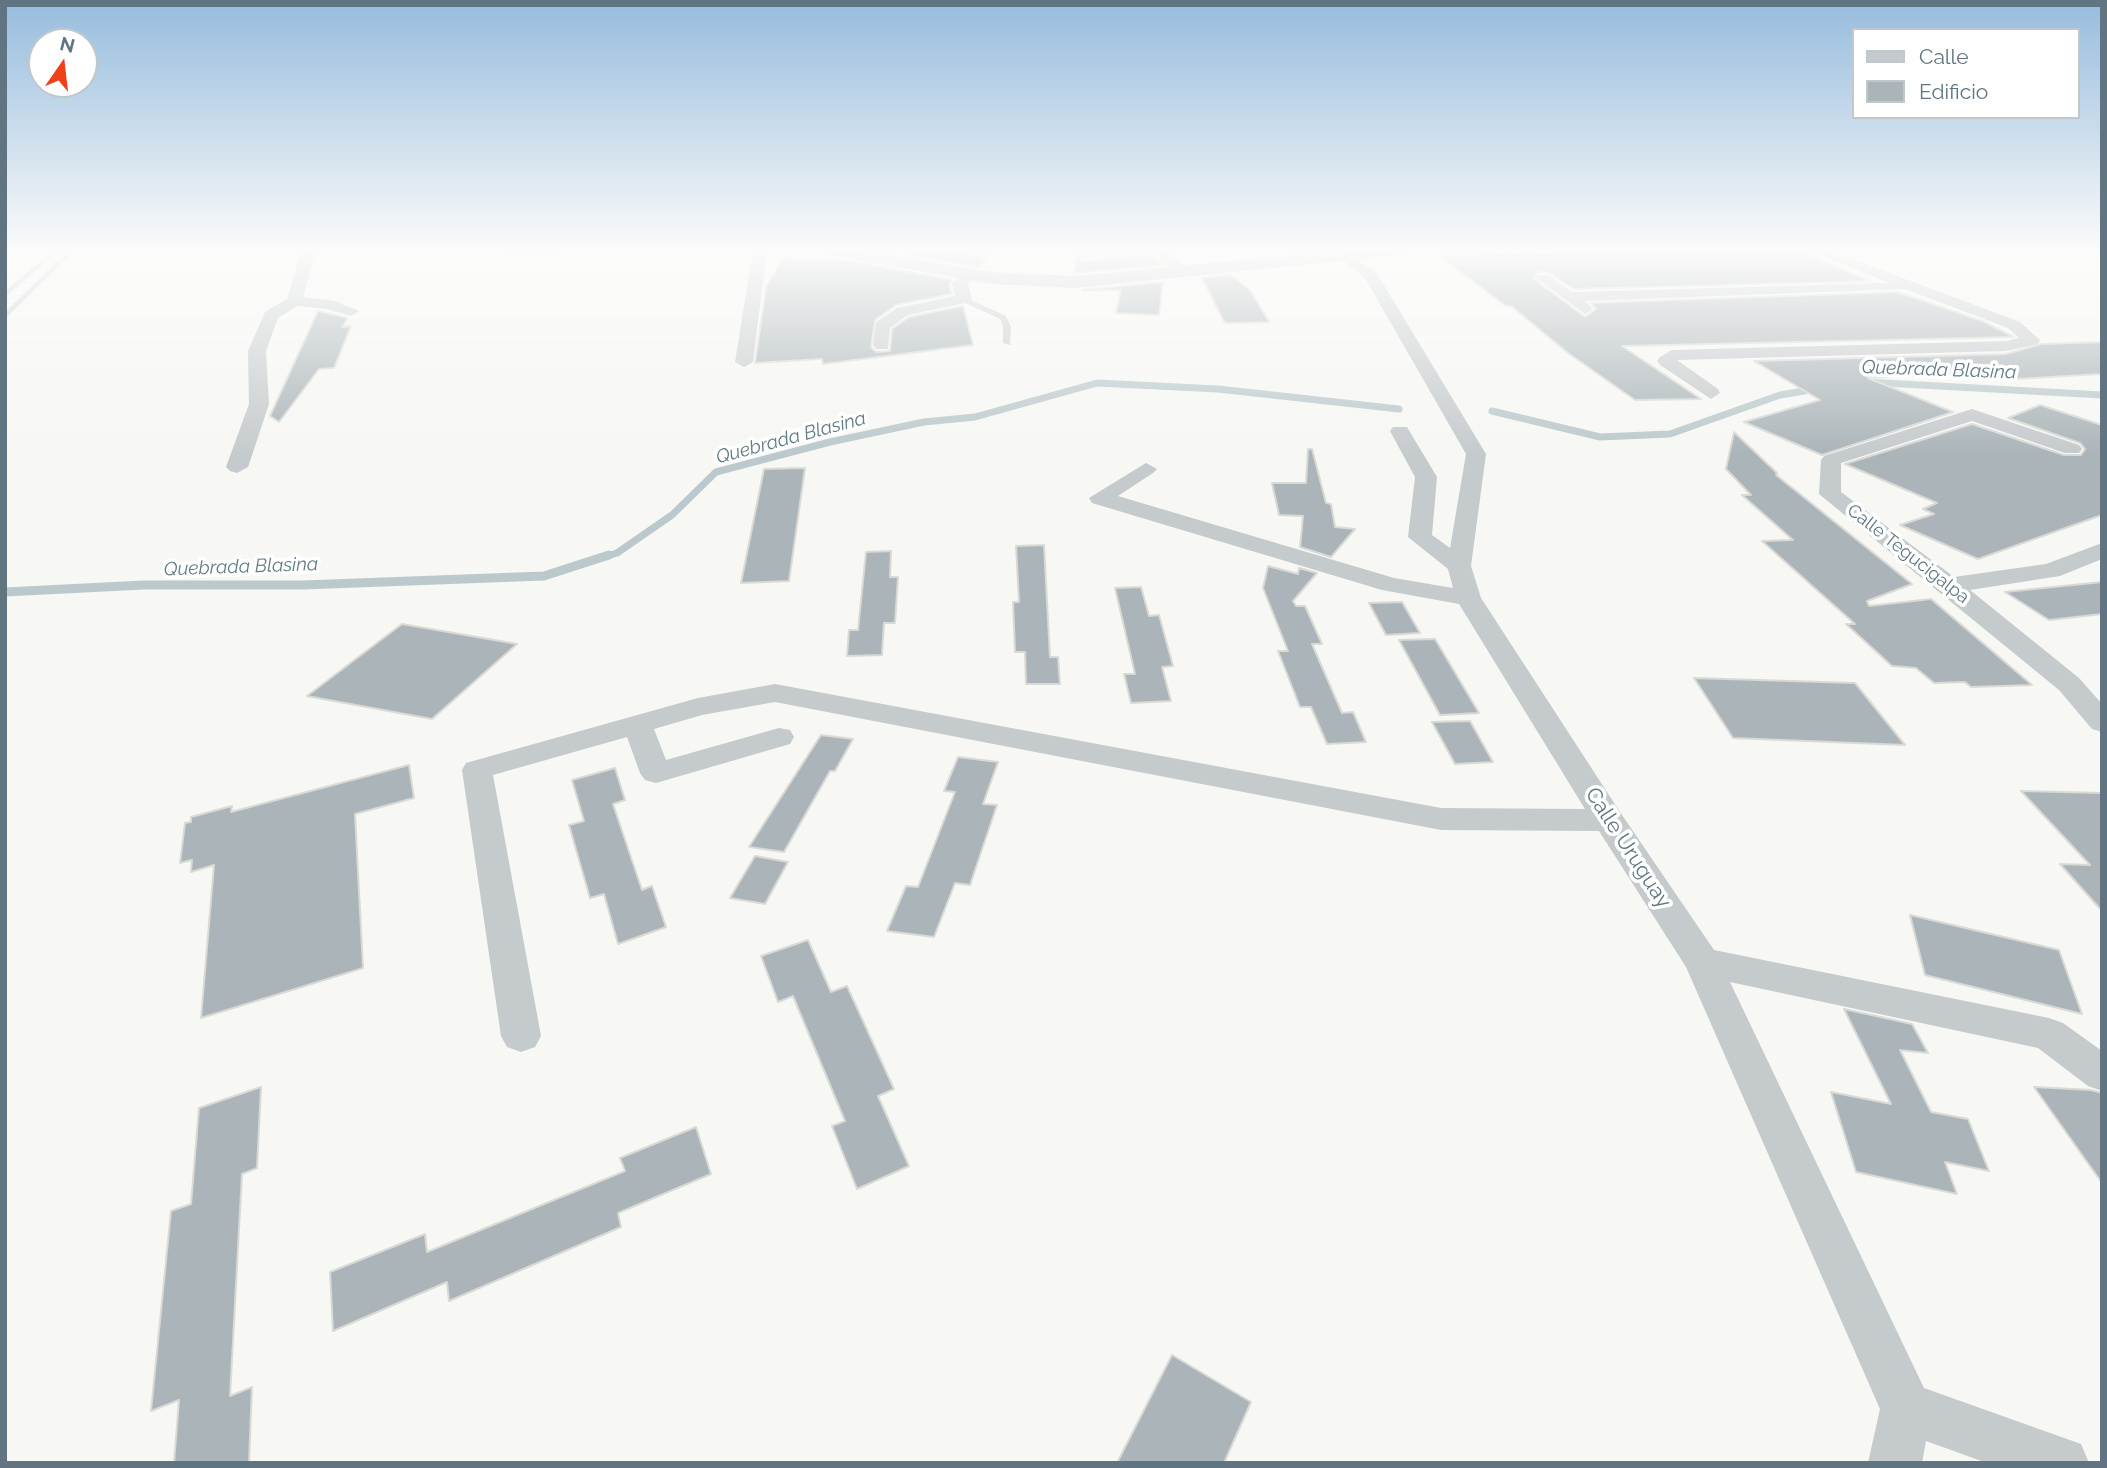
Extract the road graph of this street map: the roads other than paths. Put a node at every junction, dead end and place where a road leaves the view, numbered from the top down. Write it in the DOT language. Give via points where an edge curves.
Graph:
graph roads {
  1 [pos="270,319"];
  2 [pos="750,319"];
  3 [pos="892,319"];
  4 [pos="1003,319"];
  5 [pos="1397,319"];
  6 [pos="1997,319"];
  7 [pos="1007,343"];
  8 [pos="882,345"];
  9 [pos="744,362"];
  10 [pos="1711,393"];
  11 [pos="1400,430"];
  12 [pos="2072,449"];
  13 [pos="236,467"];
  14 [pos="1146,469"];
  15 [pos="2102,550"];
  16 [pos="1460,566"];
  17 [pos="1949,584"];
  18 [pos="1468,598"];
  19 [pos="2102,723"];
  20 [pos="637,724"];
  21 [pos="779,737"];
  22 [pos="1608,820"];
  23 [pos="1702,962"];
  24 [pos="521,1036"];
  25 [pos="2102,1074"];
  26 [pos="1906,1408"];
  27 [pos="1895,1463"];
  28 [pos="2062,1463"];
  1 -- 13 [label="street" via="257,351 259,404"];
  2 -- 9 [label="street"];
  3 -- 8 [label="street" via="881,326"];
  4 -- 7 [label="lane"];
  5 -- 16 [label="street, Calle Uruguay" via="1476,454"];
  6 -- 10 [label="street" via="2032,340 2006,346 1672,355 1666,361"];
  11 -- 16 [label="street" via="1426,477 1420,537"];
  12 -- 17 [label="street, Calle Tegucigalpa" via="1972,415 1831,460 1830,494"];
  14 -- 18 [label="street" via="1100,498 1391,585"];
  15 -- 17 [label="street" via="2051,570"];
  16 -- 18 [label="street, Calle Uruguay"];
  17 -- 19 [label="street, Calle Tegucigalpa" via="2069,684"];
  18 -- 22 [label="street, Calle Uruguay"];
  20 -- 21 [label="street" via="656,773"];
  20 -- 22 [label="street" via="775,693 1441,819"];
  20 -- 24 [label="street" via="477,770"];
  22 -- 23 [label="street, Calle Uruguay"];
  23 -- 25 [label="street" via="2049,1034"];
  23 -- 26 [label="street, Calle Uruguay"];
  26 -- 27 [label="street"];
  26 -- 28 [label="street"];
}
